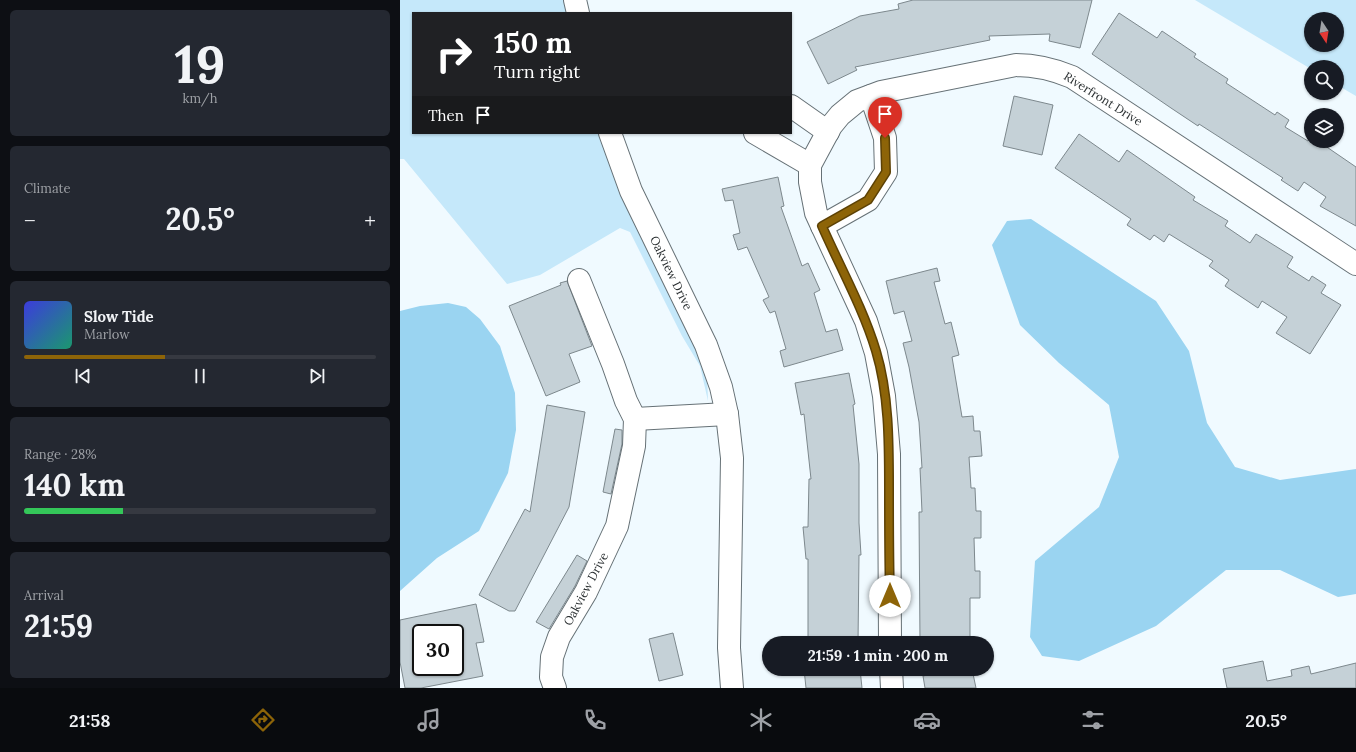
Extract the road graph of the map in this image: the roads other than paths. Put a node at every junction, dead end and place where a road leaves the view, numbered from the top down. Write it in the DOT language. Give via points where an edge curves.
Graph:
graph roads {
  1 [pos="575,0"];
  2 [pos="578,12"];
  3 [pos="871,96"];
  4 [pos="792,107"];
  5 [pos="828,132"];
  6 [pos="610,134"];
  7 [pos="757,134"];
  8 [pos="785,134"];
  9 [pos="813,158"];
  10 [pos="822,226"];
  11 [pos="1356,264"];
  12 [pos="579,280"];
  13 [pos="727,414"];
  14 [pos="635,419"];
  15 [pos="890,636"];
  16 [pos="891,676"];
  17 [pos="555,688"];
  18 [pos="732,688"];
  19 [pos="892,688"];
  1 -- 2 [label="street"];
  3 -- 5 [label="street, Riverfront Drive" via="857,101 840,115"];
  3 -- 10 [label="street" via="885,138 886,172 868,200"];
  3 -- 11 [label="street, Riverfront Drive" via="1016,65 1053,69 1072,78"];
  4 -- 5 [label="street"];
  5 -- 9 [label="street, Riverfront Drive"];
  6 -- 13 [label="street, Oakview Drive" via="631,191 706,345 721,387"];
  7 -- 9 [label="street"];
  8 -- 9 [label="street"];
  9 -- 10 [label="street" via="810,182 816,213"];
  10 -- 15 [label="street" via="866,321 876,353 884,396 889,454"];
  12 -- 14 [label="street, Oakview Drive"];
  13 -- 14 [label="street"];
  13 -- 18 [label="street, Oakview Drive" via="732,458 729,648"];
  14 -- 17 [label="street, Oakview Drive" via="634,446 618,526 586,592 559,637 550,668"];
  16 -- 19 [label="street"];
}
